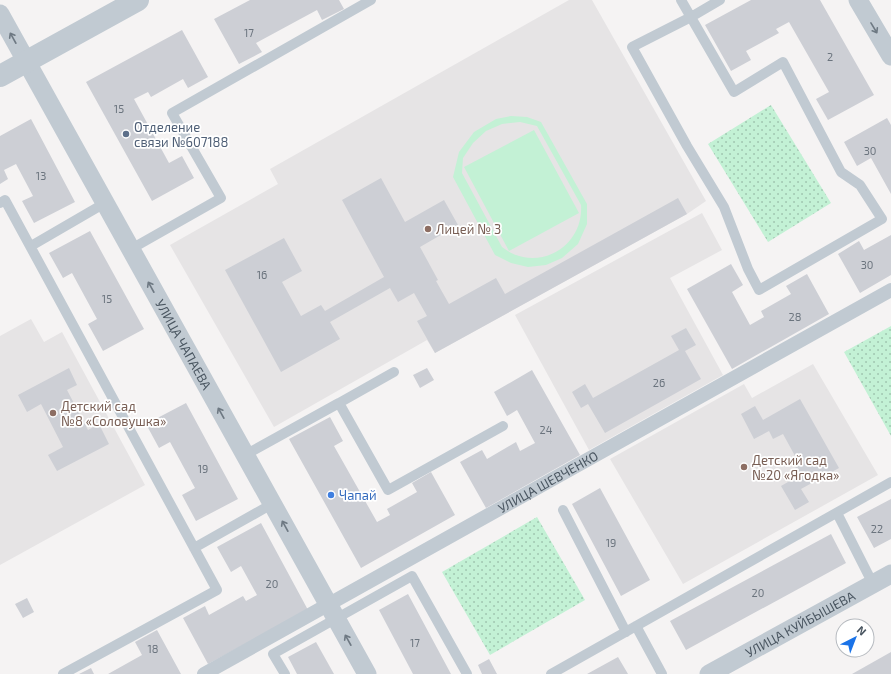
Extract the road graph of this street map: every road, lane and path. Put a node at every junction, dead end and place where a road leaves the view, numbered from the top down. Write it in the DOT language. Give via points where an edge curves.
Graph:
graph roads {
  1 [pos="138,0"];
  2 [pos="681,0"];
  3 [pos="720,0"];
  4 [pos="858,0"];
  5 [pos="365,1"];
  6 [pos="0,14"];
  7 [pos="691,17"];
  8 [pos="891,56"];
  9 [pos="26,62"];
  10 [pos="0,76"];
  11 [pos="0,203"];
  12 [pos="105,203"];
  13 [pos="31,246"];
  14 [pos="130,249"];
  15 [pos="891,290"];
  16 [pos="394,372"];
  17 [pos="339,403"];
  18 [pos="503,426"];
  19 [pos="245,455"];
  20 [pos="891,482"];
  21 [pos="272,504"];
  22 [pos="563,510"];
  23 [pos="837,513"];
  24 [pos="194,548"];
  25 [pos="891,574"];
  26 [pos="873,584"];
  27 [pos="332,612"];
  28 [pos="636,626"];
  29 [pos="626,632"];
  30 [pos="63,674"];
  31 [pos="204,674"];
  32 [pos="285,674"];
  33 [pos="367,674"];
  34 [pos="467,674"];
  35 [pos="551,674"];
  36 [pos="662,674"];
  37 [pos="709,674"];
  1 -- 9 [label="street"];
  2 -- 7 [label="lane"];
  3 -- 7 [label="lane"];
  4 -- 8 [label="street, one-way"];
  5 -- 14 [label="lane" via="172,113 221,198"];
  9 -- 6 [label="street, УЛИЦА ЧАПАЕВА, one-way"];
  7 -- 7 [label="lane" via="632,47 724,207 748,270 759,290 882,219 860,185 841,172 783,62 734,92"];
  9 -- 10 [label="street"];
  9 -- 12 [label="street, УЛИЦА ЧАПАЕВА"];
  11 -- 13 [label="lane" via="6,200"];
  12 -- 13 [label="lane"];
  12 -- 14 [label="street, УЛИЦА ЧАПАЕВА"];
  13 -- 24 [label="lane"];
  19 -- 14 [label="street, УЛИЦА ЧАПАЕВА, one-way"];
  15 -- 27 [label="street, УЛИЦА ШЕВЧЕНКО"];
  16 -- 17 [label="lane"];
  17 -- 18 [label="lane" via="388,490"];
  17 -- 19 [label="lane"];
  19 -- 21 [label="street, УЛИЦА ЧАПАЕВА"];
  20 -- 23 [label="lane"];
  21 -- 24 [label="lane"];
  27 -- 21 [label="street, УЛИЦА ЧАПАЕВА, one-way"];
  22 -- 29 [label="lane"];
  23 -- 26 [label="lane"];
  23 -- 28 [label="lane"];
  24 -- 30 [label="lane" via="217,590"];
  25 -- 26 [label="street, УЛИЦА КУЙБЫШЕВА"];
  26 -- 37 [label="street, УЛИЦА КУЙБЫШЕВА"];
  27 -- 31 [label="street, УЛИЦА ШЕВЧЕНКО"];
  27 -- 32 [label="lane" via="274,654"];
  33 -- 27 [label="street, УЛИЦА ЧАПАЕВА, one-way"];
  27 -- 34 [label="lane" via="412,576"];
  28 -- 29 [label="lane"];
  28 -- 36 [label="lane"];
  29 -- 35 [label="lane"];
}
